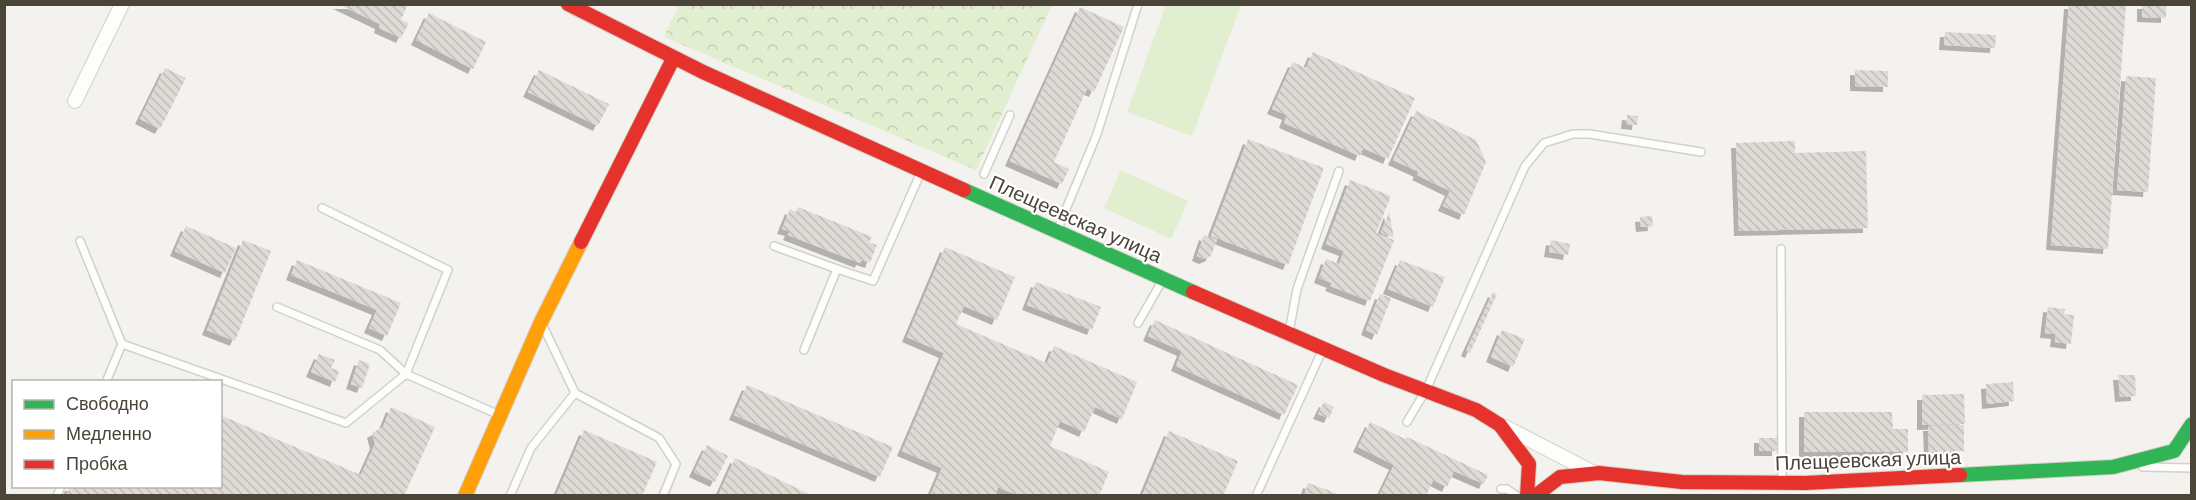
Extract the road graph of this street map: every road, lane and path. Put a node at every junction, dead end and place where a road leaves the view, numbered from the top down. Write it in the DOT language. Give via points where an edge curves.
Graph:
graph roads {
  1 [pos="122,4"];
  2 [pos="567,4"];
  3 [pos="1138,4"];
  4 [pos="674,58"];
  5 [pos="75,101"];
  6 [pos="1010,115"];
  7 [pos="1701,152"];
  8 [pos="922,170"];
  9 [pos="1339,171"];
  10 [pos="984,174"];
  11 [pos="322,208"];
  12 [pos="1056,231"];
  13 [pos="80,241"];
  14 [pos="774,246"];
  15 [pos="1780,249"];
  16 [pos="837,269"];
  17 [pos="1163,279"];
  18 [pos="277,307"];
  19 [pos="541,321"];
  20 [pos="1138,323"];
  21 [pos="1289,334"];
  22 [pos="122,344"];
  23 [pos="1323,349"];
  24 [pos="804,350"];
  25 [pos="406,374"];
  26 [pos="106,380"];
  27 [pos="1426,390"];
  28 [pos="575,393"];
  29 [pos="500,415"];
  30 [pos="1407,422"];
  31 [pos="2192,424"];
  32 [pos="1500,425"];
  33 [pos="2113,467"];
  34 [pos="2192,468"];
  35 [pos="1594,473"];
  36 [pos="1782,483"];
  37 [pos="1501,489"];
  38 [pos="465,495"];
  39 [pos="510,495"];
  40 [pos="663,495"];
  41 [pos="1256,495"];
  42 [pos="1517,495"];
  43 [pos="1527,495"];
  44 [pos="1535,495"];
  1 -- 5 [label="street"];
  2 -- 4 [label="street, Плещеевская улица"];
  3 -- 12 [label="lane" via="1097,134"];
  4 -- 8 [label="street, Плещеевская улица"];
  4 -- 19 [label="street"];
  6 -- 10 [label="lane"];
  7 -- 27 [label="lane" via="1590,134 1573,134 1544,143 1525,166"];
  8 -- 12 [label="street, Плещеевская улица"];
  8 -- 16 [label="lane" via="873,281"];
  9 -- 21 [label="lane" via="1297,289"];
  11 -- 25 [label="lane" via="448,270"];
  12 -- 17 [label="street, Плещеевская улица"];
  13 -- 22 [label="lane"];
  14 -- 16 [label="lane"];
  15 -- 36 [label="lane"];
  16 -- 24 [label="lane"];
  17 -- 20 [label="lane"];
  17 -- 21 [label="street, Плещеевская улица"];
  18 -- 25 [label="lane" via="381,350"];
  19 -- 28 [label="lane"];
  19 -- 29 [label="street"];
  21 -- 23 [label="street, Плещеевская улица"];
  22 -- 25 [label="lane" via="346,423"];
  22 -- 26 [label="lane"];
  23 -- 27 [label="street, Плещеевская улица"];
  23 -- 41 [label="lane"];
  25 -- 29 [label="lane"];
  27 -- 30 [label="lane"];
  27 -- 32 [label="street, Плещеевская улица" via="1476,410"];
  28 -- 39 [label="lane" via="531,448"];
  28 -- 40 [label="lane" via="659,438 676,464"];
  29 -- 38 [label="street"];
  31 -- 33 [label="street, Плещеевская улица" via="2174,452"];
  32 -- 35 [label="street"];
  32 -- 43 [label="street, Плещеевская улица" via="1529,464"];
  33 -- 34 [label="lane"];
  33 -- 36 [label="street, Плещеевская улица"];
  35 -- 36 [label="street, Плещеевская улица" via="1682,485"];
  35 -- 44 [label="street, Плещеевская улица" via="1560,477"];
  37 -- 42 [label="lane"];
}
